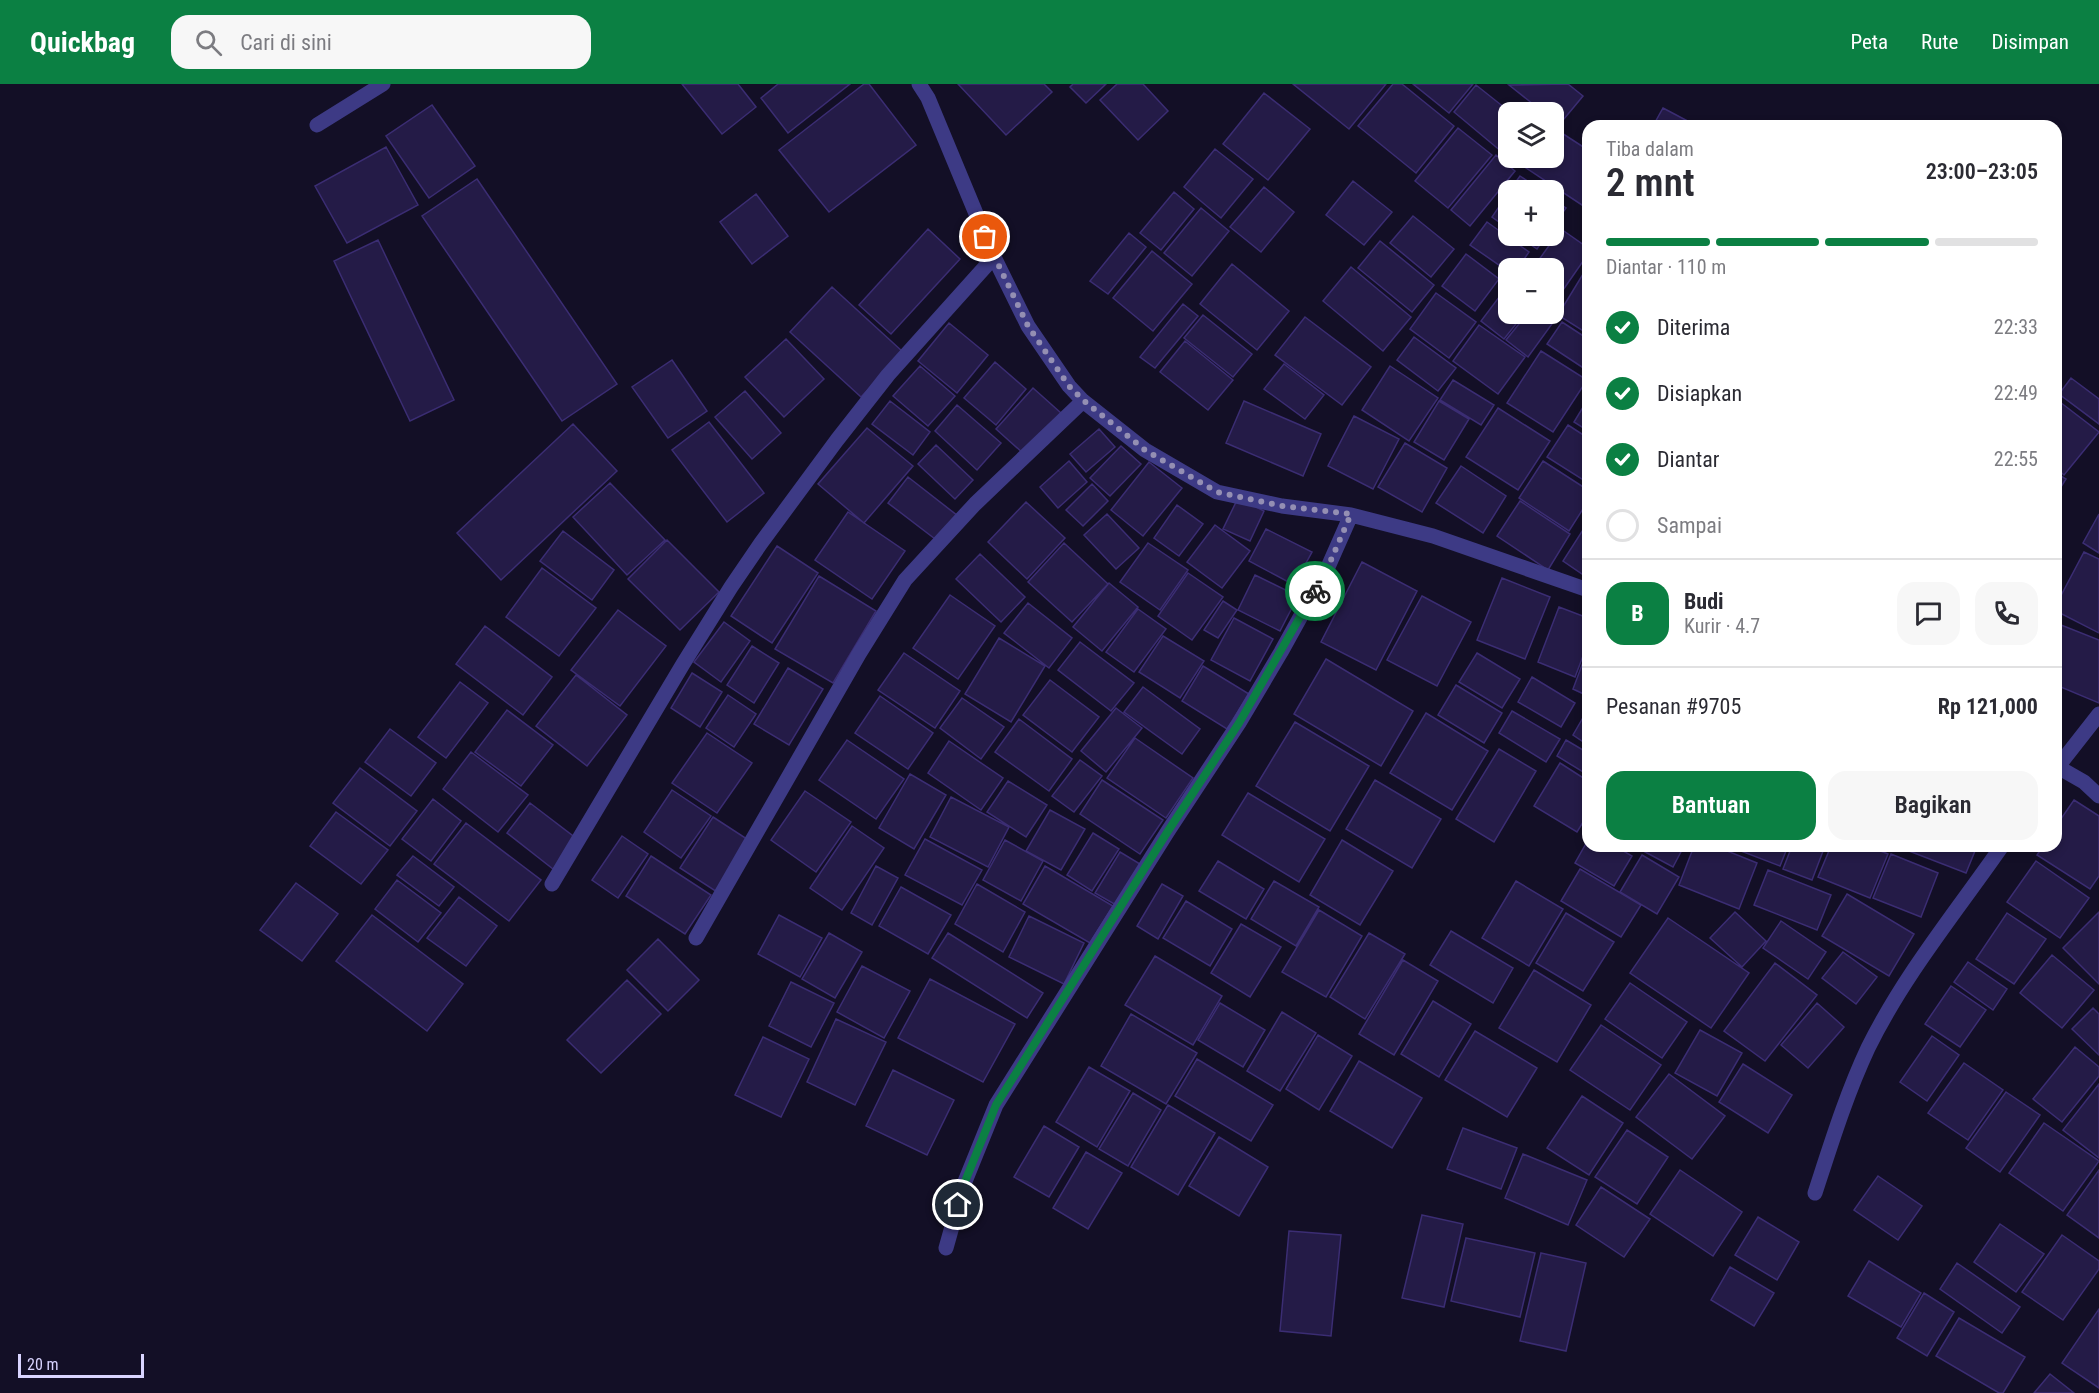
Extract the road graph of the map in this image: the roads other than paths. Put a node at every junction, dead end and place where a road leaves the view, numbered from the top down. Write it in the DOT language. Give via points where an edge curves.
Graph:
graph roads {
  1 [pos="383,84"];
  2 [pos="920,84"];
  3 [pos="317,125"];
  4 [pos="994,257"];
  5 [pos="1083,400"];
  6 [pos="1351,514"];
  7 [pos="1582,588"];
  8 [pos="2099,714"];
  9 [pos="2062,761"];
  10 [pos="2062,770"];
  11 [pos="2099,796"];
  12 [pos="1998,852"];
  13 [pos="552,884"];
  14 [pos="696,938"];
  15 [pos="1815,1193"];
  16 [pos="946,1248"];
  1 -- 3 [label="street"];
  2 -- 4 [label="street"];
  4 -- 5 [label="street" via="1028,326"];
  4 -- 13 [label="street" via="888,375 761,543 683,664"];
  5 -- 6 [label="street" via="1145,450 1217,492 1282,506"];
  5 -- 14 [label="street" via="975,504 905,580"];
  6 -- 7 [label="street" via="1433,536"];
  6 -- 16 [label="street" via="1328,567 1275,662 996,1105 964,1184"];
  8 -- 9 [label="street"];
  10 -- 11 [label="street"];
  12 -- 15 [label="street" via="1936,935 1869,1047 1842,1107"];
}
